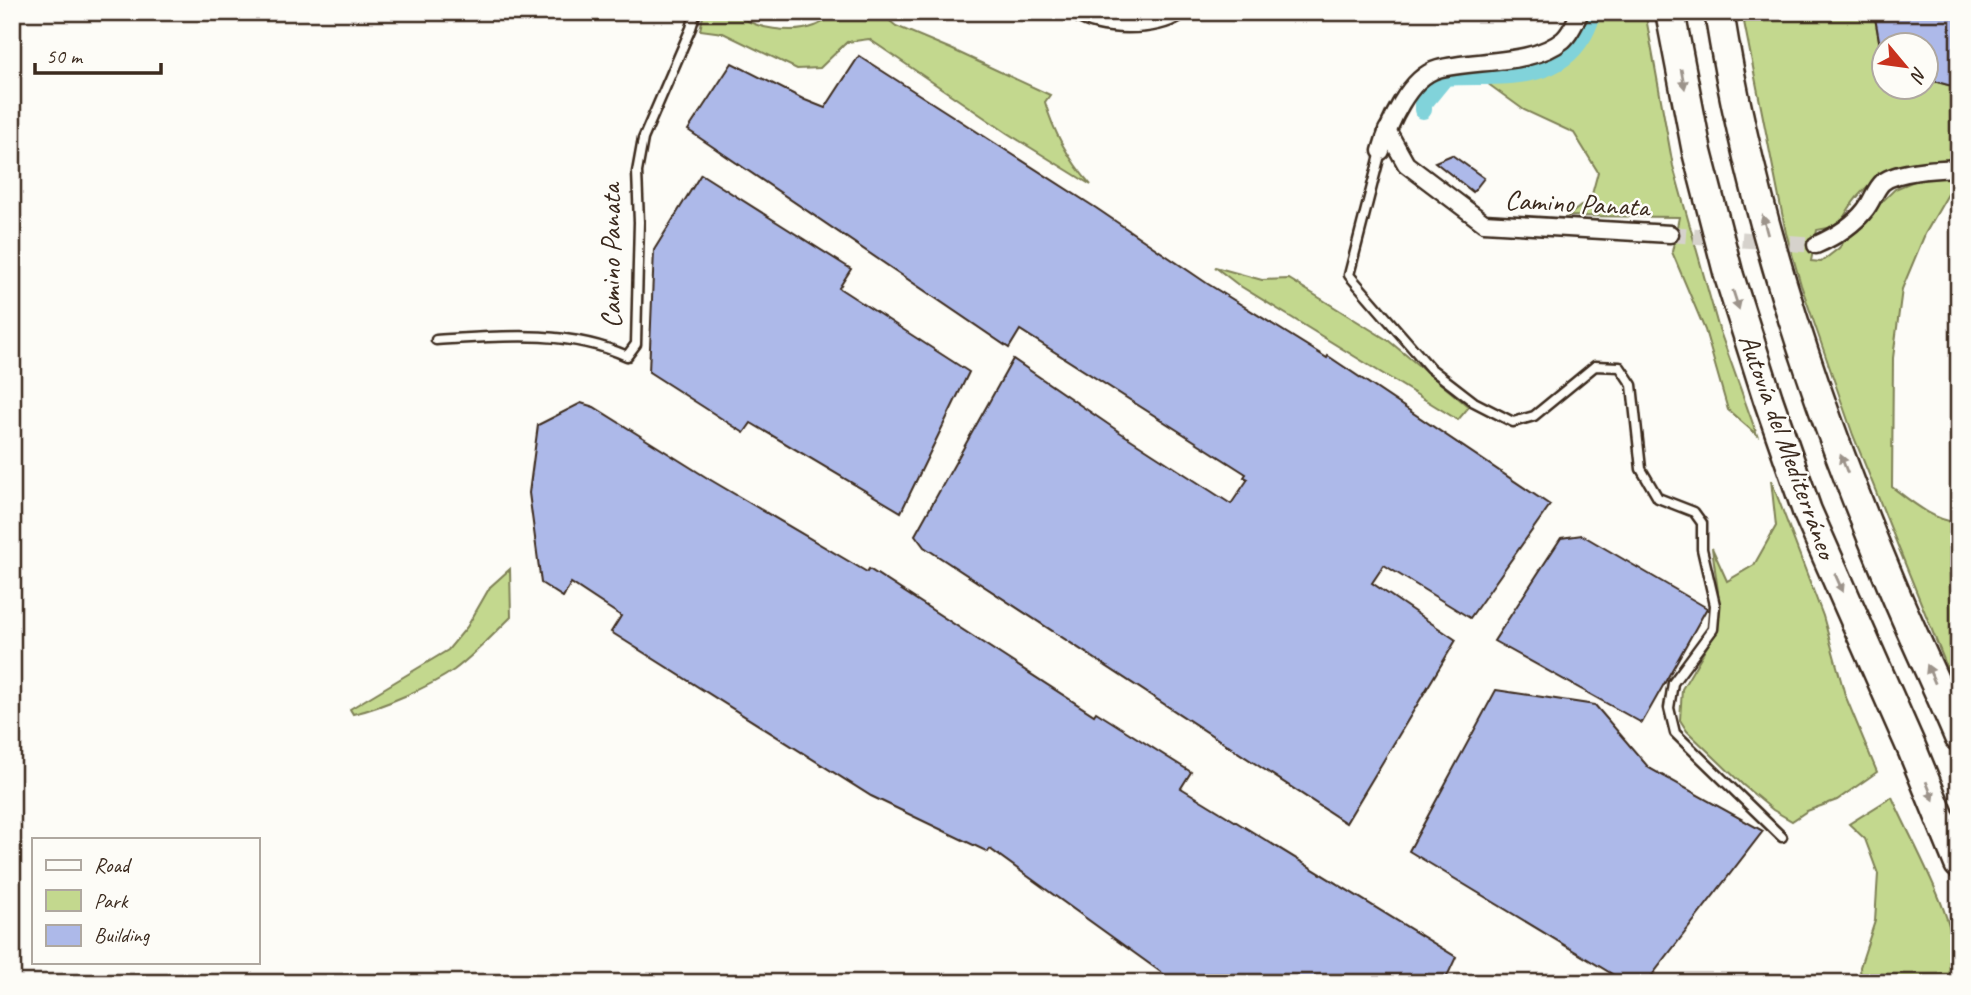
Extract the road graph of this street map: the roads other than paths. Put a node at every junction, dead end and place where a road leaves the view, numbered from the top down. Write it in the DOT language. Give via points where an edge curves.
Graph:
graph roads {
  1 [pos="696,12"];
  2 [pos="1077,12"];
  3 [pos="1179,12"];
  4 [pos="1580,12"];
  5 [pos="1670,12"];
  6 [pos="1719,12"];
  7 [pos="1387,130"];
  8 [pos="1381,151"];
  9 [pos="1959,168"];
  10 [pos="1670,234"];
  11 [pos="1816,245"];
  12 [pos="436,340"];
  13 [pos="1959,737"];
  14 [pos="1782,837"];
  15 [pos="1959,864"];
  1 -- 12 [label="lane, Camino Panata" via="643,139 636,172 636,344 628,356 608,348 535,336"];
  2 -- 3 [label="street" via="1086,19 1155,23"];
  4 -- 7 [label="street" via="1564,39 1545,50 1499,62 1436,69 1417,82"];
  5 -- 15 [label="highway, Autovía del Mediterráneo, one-way" via="1696,152 1728,276 1768,398 1807,511"];
  13 -- 6 [label="highway, Autovía del Mediterráneo, one-way" via="1878,553 1785,298 1751,175"];
  7 -- 8 [label="street"];
  7 -- 10 [label="street, Camino Panata" via="1406,164 1484,223"];
  8 -- 14 [label="lane" via="1349,275 1430,369 1474,402 1513,422 1534,416 1595,366 1620,367 1632,385 1641,469 1658,498 1694,512 1702,523 1702,549 1715,605 1713,629 1673,683 1669,708 1675,733"];
  9 -- 11 [label="street" via="1905,174 1883,183 1865,211 1838,235"];
}
